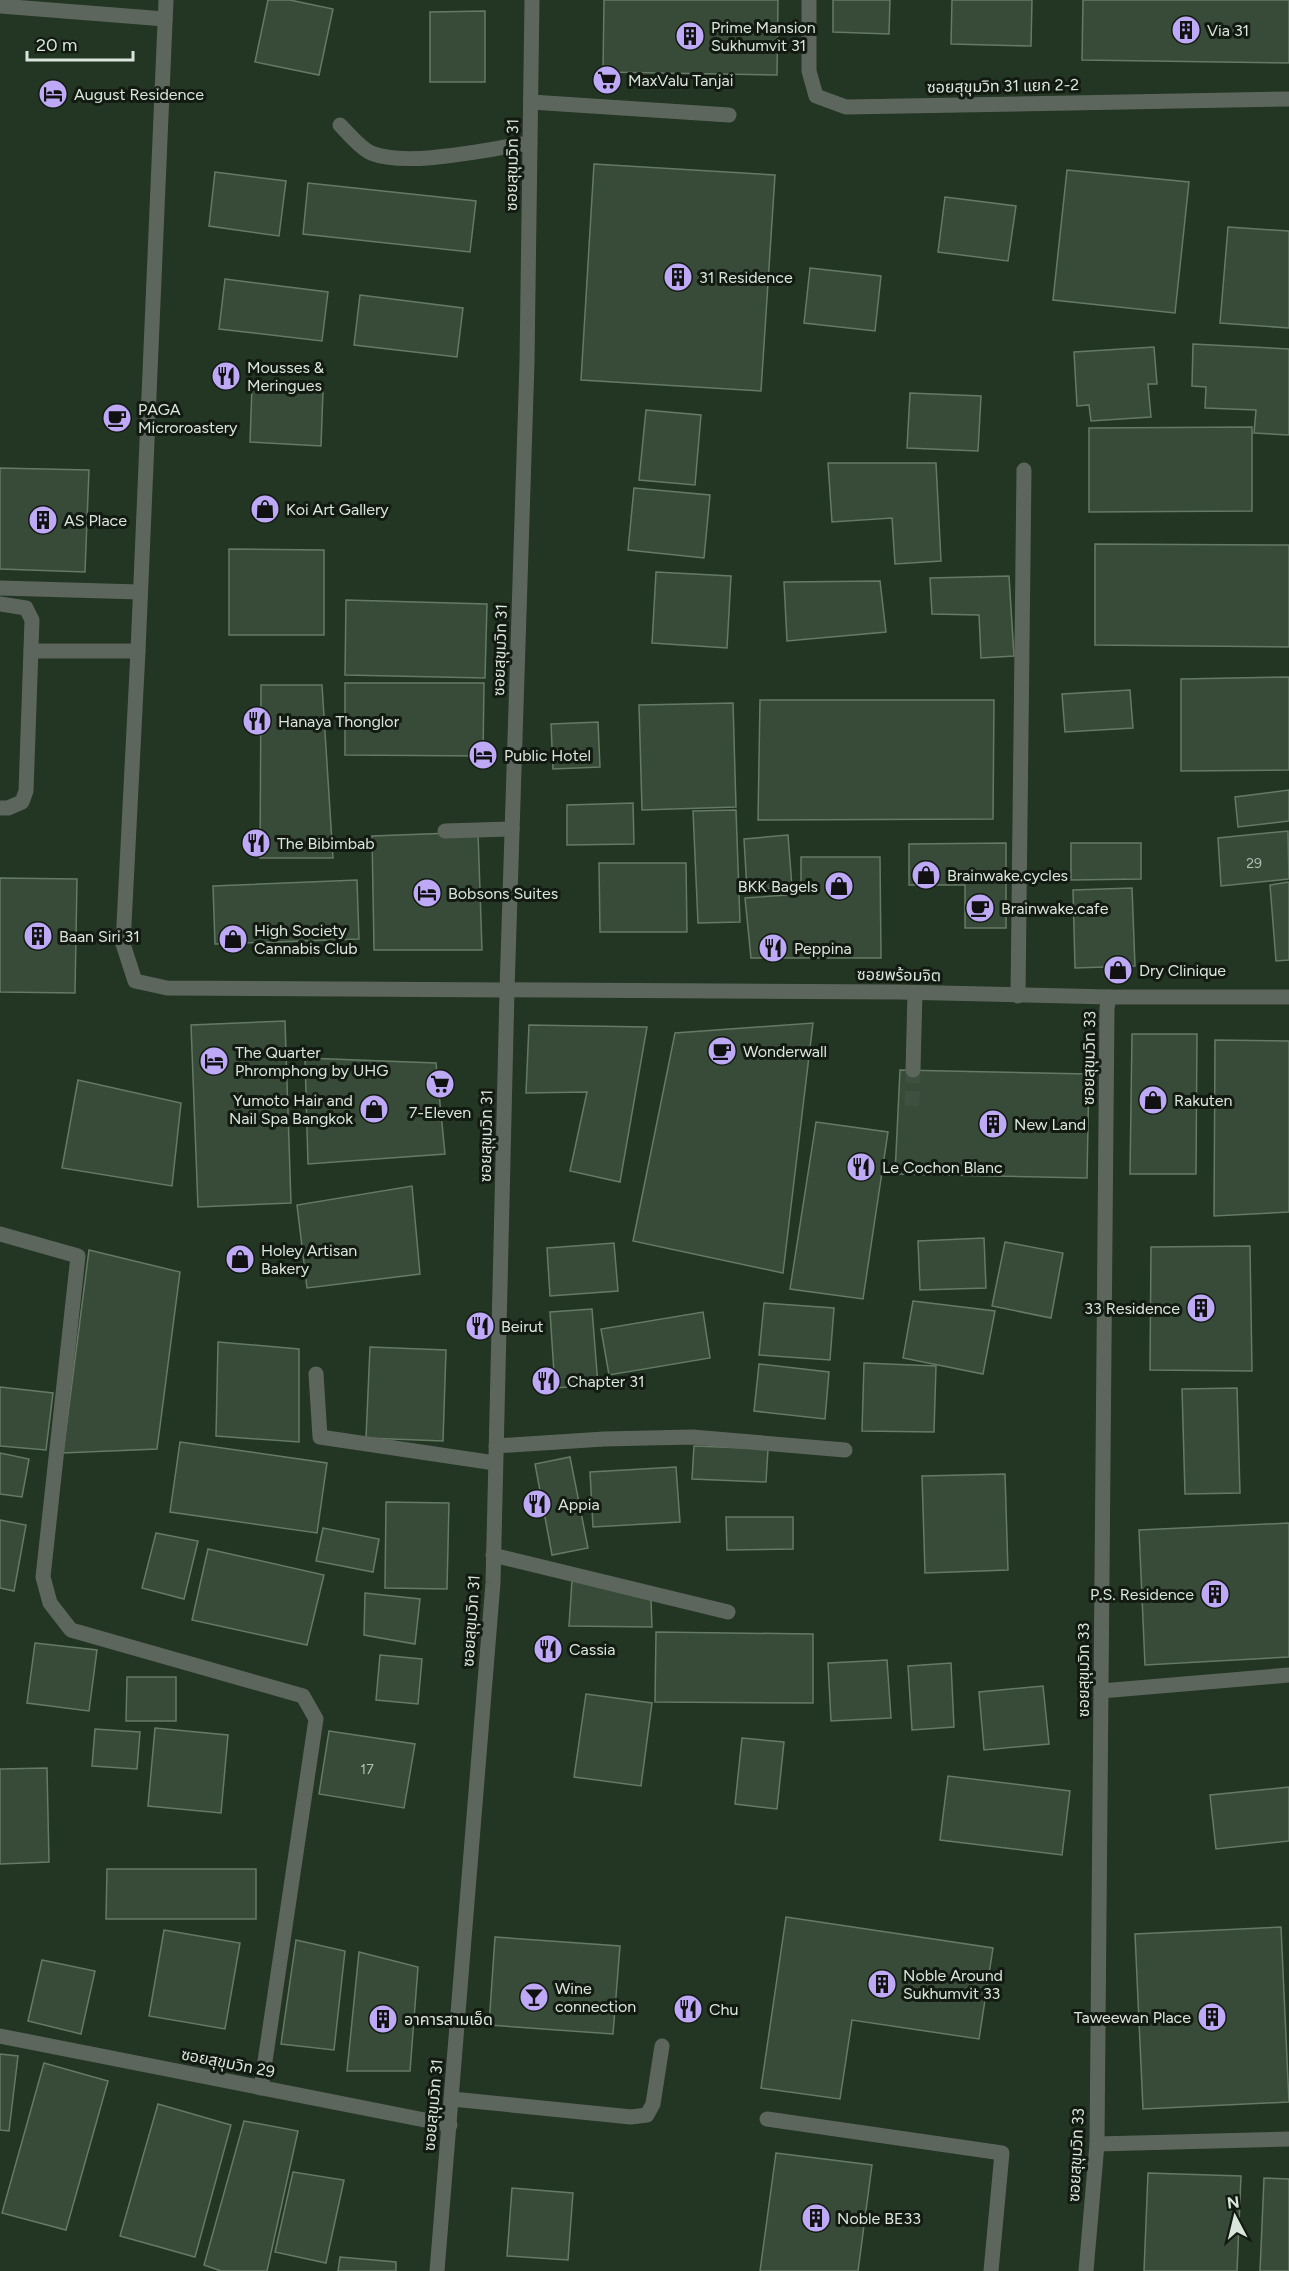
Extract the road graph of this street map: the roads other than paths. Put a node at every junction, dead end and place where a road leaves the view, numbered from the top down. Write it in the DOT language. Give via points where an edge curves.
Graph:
graph roads {
  1 [pos="166,0"];
  2 [pos="532,0"];
  3 [pos="809,0"];
  4 [pos="0,6"];
  5 [pos="165,19"];
  6 [pos="1289,99"];
  7 [pos="531,102"];
  8 [pos="729,115"];
  9 [pos="340,125"];
  10 [pos="530,143"];
  11 [pos="1024,470"];
  12 [pos="0,588"];
  13 [pos="140,592"];
  14 [pos="0,604"];
  15 [pos="31,651"];
  16 [pos="138,651"];
  17 [pos="0,808"];
  18 [pos="512,829"];
  19 [pos="445,831"];
  20 [pos="507,990"];
  21 [pos="915,993"];
  22 [pos="1018,996"];
  23 [pos="1109,997"];
  24 [pos="1289,997"];
  25 [pos="913,1070"];
  26 [pos="0,1234"];
  27 [pos="316,1374"];
  28 [pos="496,1446"];
  29 [pos="845,1450"];
  30 [pos="495,1462"];
  31 [pos="493,1555"];
  32 [pos="728,1612"];
  33 [pos="1289,1675"];
  34 [pos="1101,1690"];
  35 [pos="0,2036"];
  36 [pos="662,2046"];
  37 [pos="261,2088"];
  38 [pos="452,2099"];
  39 [pos="767,2119"];
  40 [pos="450,2125"];
  41 [pos="1289,2139"];
  42 [pos="1097,2144"];
  43 [pos="436,2271"];
  44 [pos="991,2271"];
  45 [pos="1086,2271"];
  1 -- 5 [label="street"];
  2 -- 7 [label="street, ซอยสุขุมวิท 31"];
  3 -- 6 [label="street, ซอยสุขุมวิท 31 แยก 2-2" via="808,71 816,96 846,107"];
  4 -- 5 [label="street"];
  5 -- 13 [label="street"];
  7 -- 8 [label="street"];
  7 -- 10 [label="street, ซอยสุขุมวิท 31"];
  9 -- 10 [label="street" via="369,152 397,159 423,159"];
  10 -- 18 [label="street, ซอยสุขุมวิท 31"];
  11 -- 22 [label="street"];
  12 -- 13 [label="street"];
  13 -- 16 [label="street"];
  14 -- 15 [label="street" via="26,608 32,620"];
  15 -- 16 [label="street"];
  15 -- 17 [label="street" via="26,791 21,802"];
  16 -- 20 [label="street, ซอยพร้อมจิต" via="123,944 135,981 167,988"];
  18 -- 19 [label="street"];
  18 -- 20 [label="street, ซอยสุขุมวิท 31"];
  20 -- 21 [label="street, ซอยพร้อมจิต"];
  20 -- 28 [label="street, ซอยสุขุมวิท 31"];
  21 -- 22 [label="street, ซอยพร้อมจิต"];
  21 -- 25 [label="street"];
  22 -- 23 [label="street, ซอยพร้อมจิต"];
  23 -- 24 [label="street, ซอยพร้อมจิต"];
  23 -- 34 [label="street, ซอยสุขุมวิท 33"];
  26 -- 37 [label="street" via="78,1256 43,1577 50,1603 72,1630 303,1696 316,1719"];
  27 -- 30 [label="street" via="320,1437"];
  28 -- 29 [label="street" via="604,1438 692,1437"];
  28 -- 30 [label="street, ซอยสุขุมวิท 31"];
  30 -- 31 [label="street, ซอยสุขุมวิท 31"];
  31 -- 32 [label="street"];
  31 -- 38 [label="street, ซอยสุขุมวิท 31"];
  33 -- 34 [label="street"];
  34 -- 42 [label="street, ซอยสุขุมวิท 33"];
  35 -- 37 [label="street, ซอยสุขุมวิท 29"];
  36 -- 38 [label="street" via="653,2104 647,2115 631,2117"];
  37 -- 40 [label="street, ซอยสุขุมวิท 29"];
  38 -- 40 [label="street, ซอยสุขุมวิท 31"];
  39 -- 44 [label="street" via="1002,2153"];
  40 -- 43 [label="street, ซอยสุขุมวิท 31"];
  41 -- 42 [label="street"];
  42 -- 45 [label="street, ซอยสุขุมวิท 33"];
}
